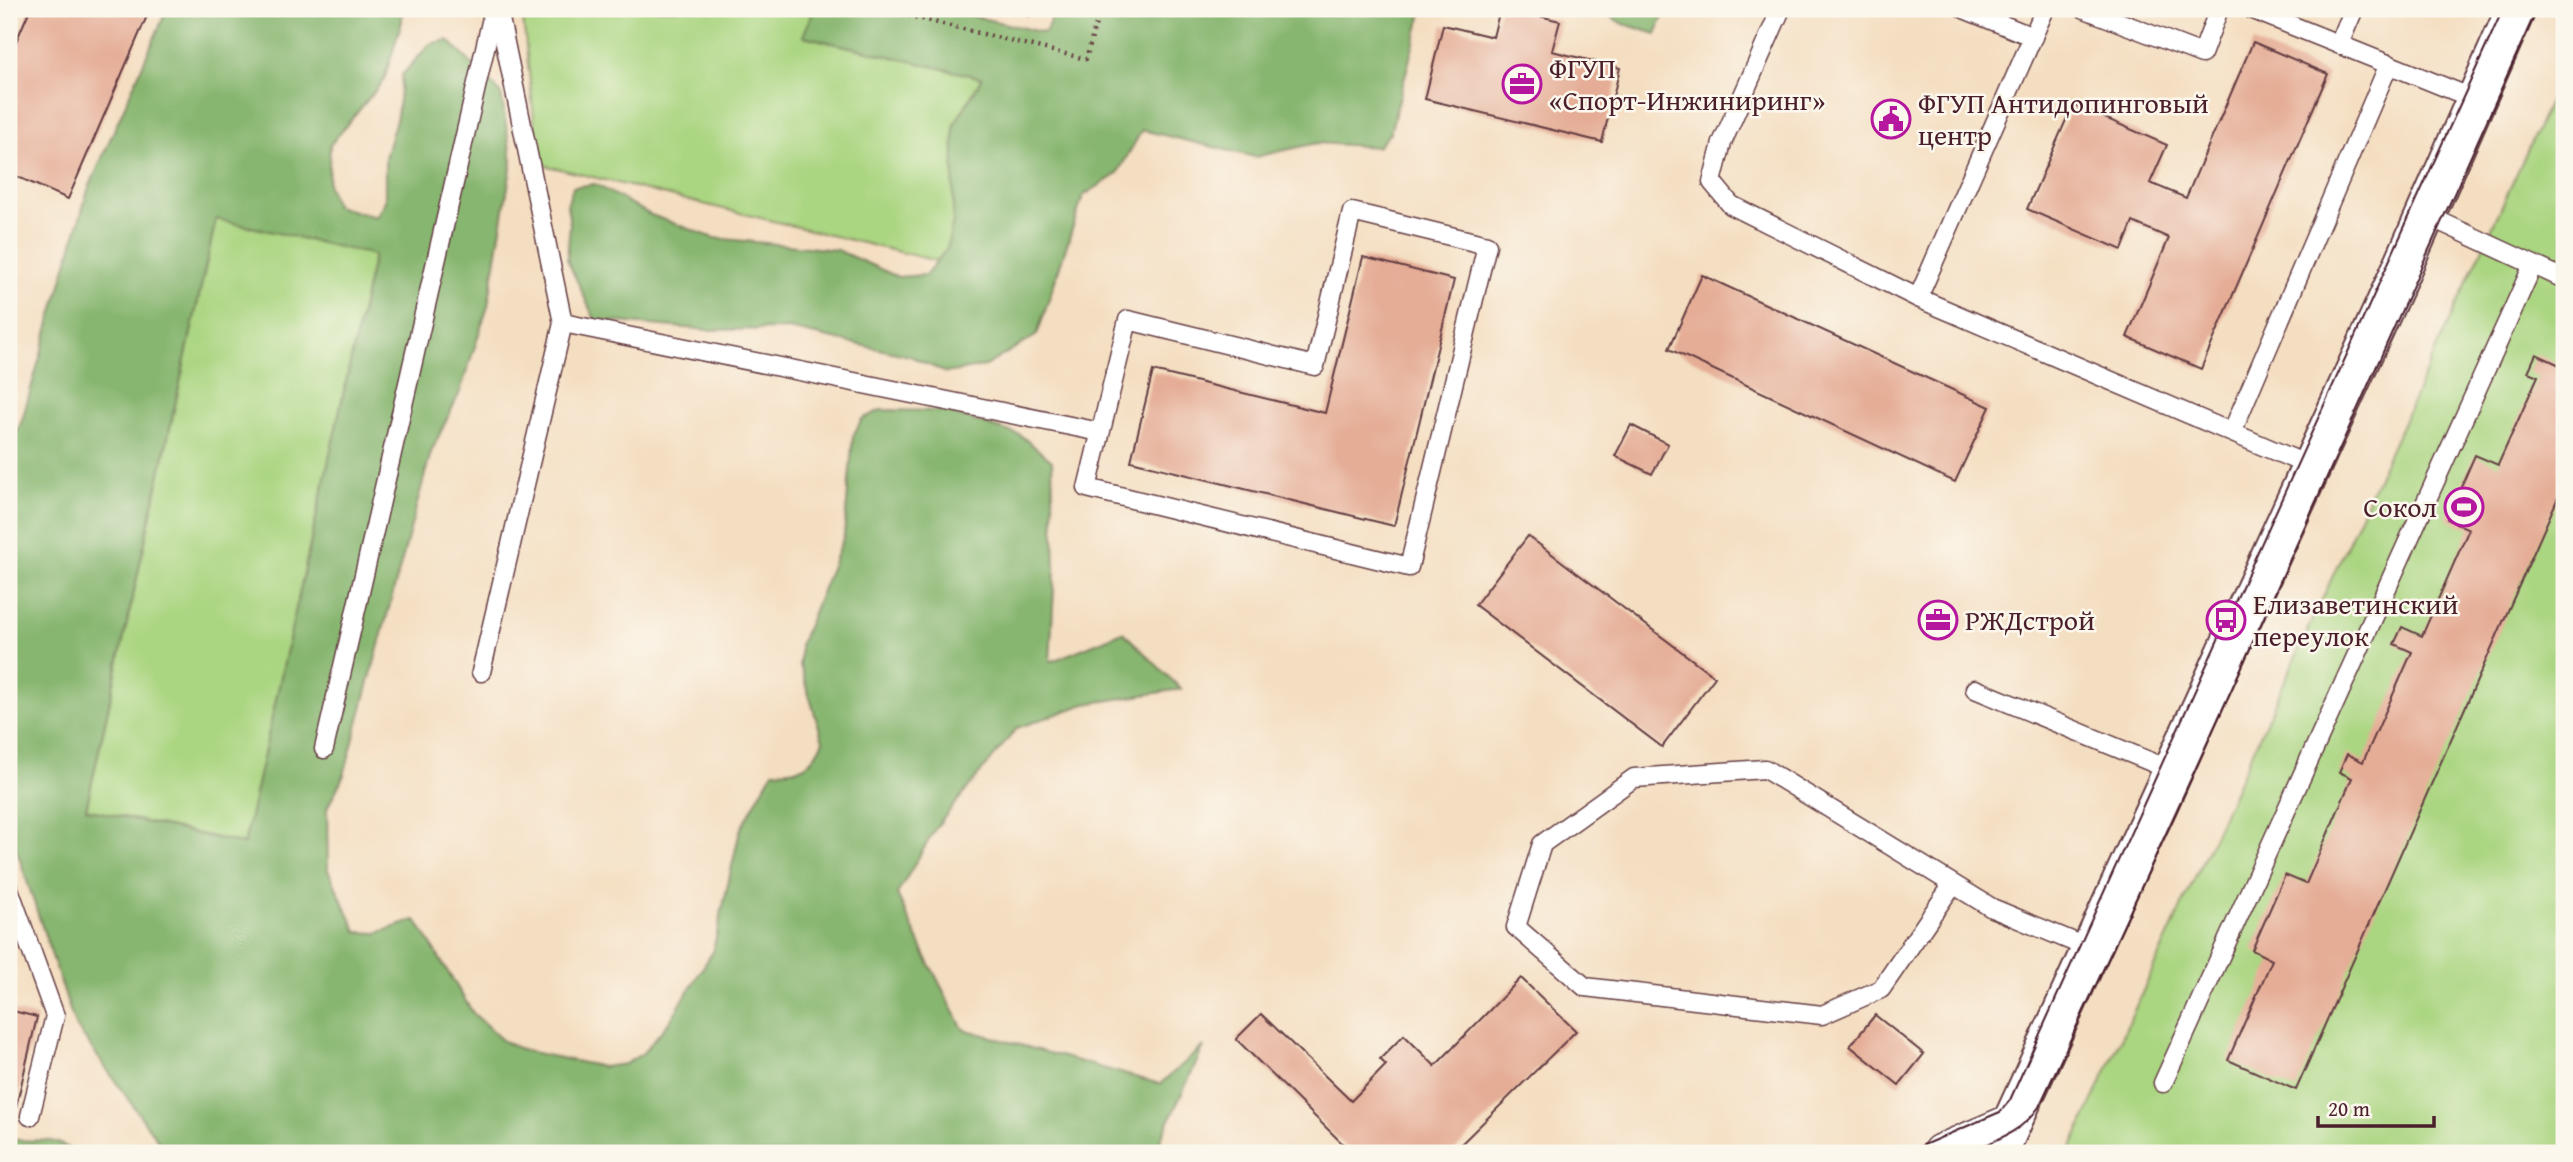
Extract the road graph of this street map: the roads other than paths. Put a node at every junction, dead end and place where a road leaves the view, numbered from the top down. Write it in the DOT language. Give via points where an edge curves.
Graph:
graph roads {
  1 [pos="496,9"];
  2 [pos="1781,9"];
  3 [pos="1964,9"];
  4 [pos="2045,9"];
  5 [pos="2085,9"];
  6 [pos="2219,9"];
  7 [pos="2251,9"];
  8 [pos="2354,9"];
  9 [pos="2516,9"];
  10 [pos="2032,37"];
  11 [pos="2339,44"];
  12 [pos="2389,64"];
  13 [pos="2476,100"];
  14 [pos="2426,215"];
  15 [pos="2533,265"];
  16 [pos="2564,279"];
  17 [pos="1918,298"];
  18 [pos="563,323"];
  19 [pos="1100,432"];
  20 [pos="2232,432"];
  21 [pos="2312,467"];
  22 [pos="481,672"];
  23 [pos="1975,689"];
  24 [pos="324,749"];
  25 [pos="2173,771"];
  26 [pos="1952,884"];
  27 [pos="9,889"];
  28 [pos="2091,949"];
  29 [pos="2163,1083"];
  30 [pos="30,1116"];
  31 [pos="2004,1138"];
  32 [pos="1941,1153"];
  1 -- 18 [label="lane"];
  1 -- 24 [label="lane"];
  2 -- 17 [label="lane" via="1722,143 1713,182 1731,205"];
  3 -- 10 [label="lane"];
  4 -- 10 [label="lane"];
  5 -- 6 [label="lane" via="2202,54"];
  7 -- 11 [label="lane"];
  8 -- 11 [label="lane"];
  9 -- 13 [label="street"];
  10 -- 17 [label="lane"];
  11 -- 12 [label="lane"];
  12 -- 13 [label="lane"];
  12 -- 20 [label="lane"];
  13 -- 14 [label="street"];
  14 -- 15 [label="lane"];
  14 -- 21 [label="street"];
  15 -- 16 [label="lane"];
  15 -- 29 [label="lane"];
  17 -- 20 [label="lane"];
  18 -- 19 [label="lane"];
  18 -- 22 [label="lane"];
  19 -- 19 [label="lane" via="1128,320 1315,366 1352,212 1487,245 1409,567 1087,488"];
  20 -- 21 [label="lane"];
  21 -- 25 [label="street"];
  23 -- 25 [label="lane"];
  25 -- 28 [label="street"];
  26 -- 26 [label="lane" via="1881,989 1822,1015 1585,986 1516,926 1542,844 1634,778 1765,769"];
  26 -- 28 [label="lane" via="1992,908"];
  27 -- 30 [label="lane" via="55,1016"];
  28 -- 31 [label="street"];
  31 -- 32 [label="street"];
}
